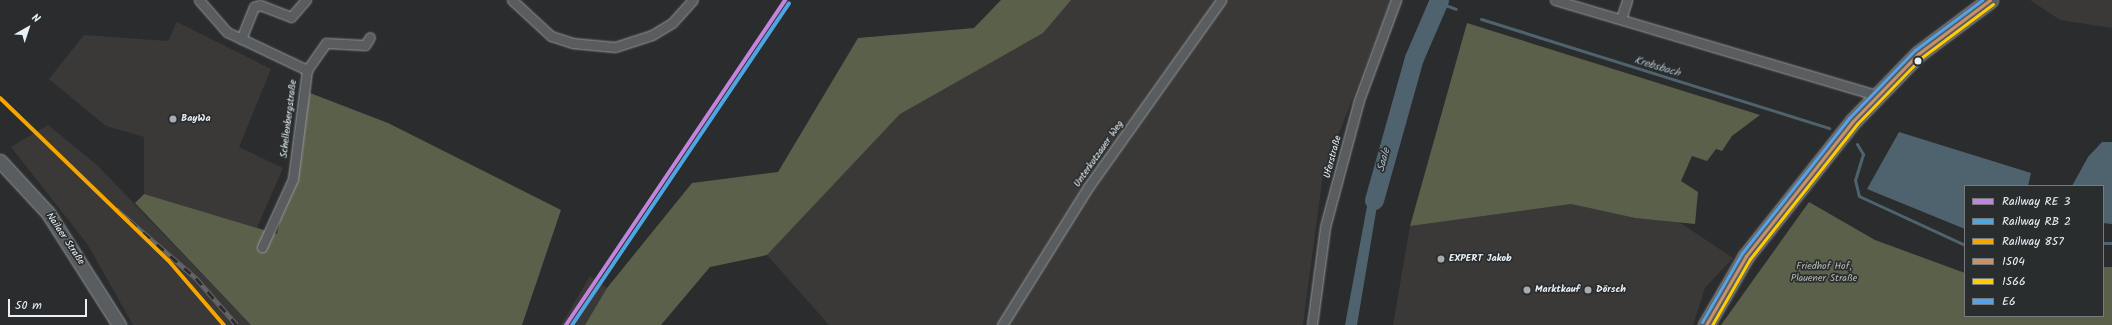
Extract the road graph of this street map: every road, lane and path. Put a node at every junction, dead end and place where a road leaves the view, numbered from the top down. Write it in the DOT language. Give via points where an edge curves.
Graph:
graph roads {
  1 [pos="199,0"];
  2 [pos="306,0"];
  3 [pos="512,0"];
  4 [pos="693,0"];
  5 [pos="1221,0"];
  6 [pos="1396,0"];
  7 [pos="1555,0"];
  8 [pos="1627,0"];
  9 [pos="1990,0"];
  10 [pos="1621,19"];
  11 [pos="370,37"];
  12 [pos="241,39"];
  13 [pos="307,70"];
  14 [pos="1876,95"];
  15 [pos="0,161"];
  16 [pos="262,247"];
  17 [pos="119,325"];
  18 [pos="1002,325"];
  19 [pos="1312,325"];
  20 [pos="1706,325"];
  1 -- 12 [label="street, Schellenbergstraße" via="213,20"];
  2 -- 12 [label="street" via="291,17 260,5 254,7"];
  3 -- 4 [label="street" via="551,36 572,43 615,47 652,36 672,23"];
  5 -- 18 [label="street, Unterkotzauer Weg" via="1089,186"];
  6 -- 19 [label="street, Uferstraße" via="1360,100 1325,227"];
  7 -- 10 [label="street"];
  8 -- 10 [label="street"];
  9 -- 14 [label="main road" via="1918,54"];
  10 -- 14 [label="street"];
  11 -- 13 [label="street" via="365,45 326,43"];
  12 -- 13 [label="street, Schellenbergstraße"];
  13 -- 16 [label="street, Schellenbergstraße" via="293,179"];
  14 -- 20 [label="main road" via="1746,256"];
  15 -- 17 [label="street, Nailaer Straße" via="48,213"];
}
